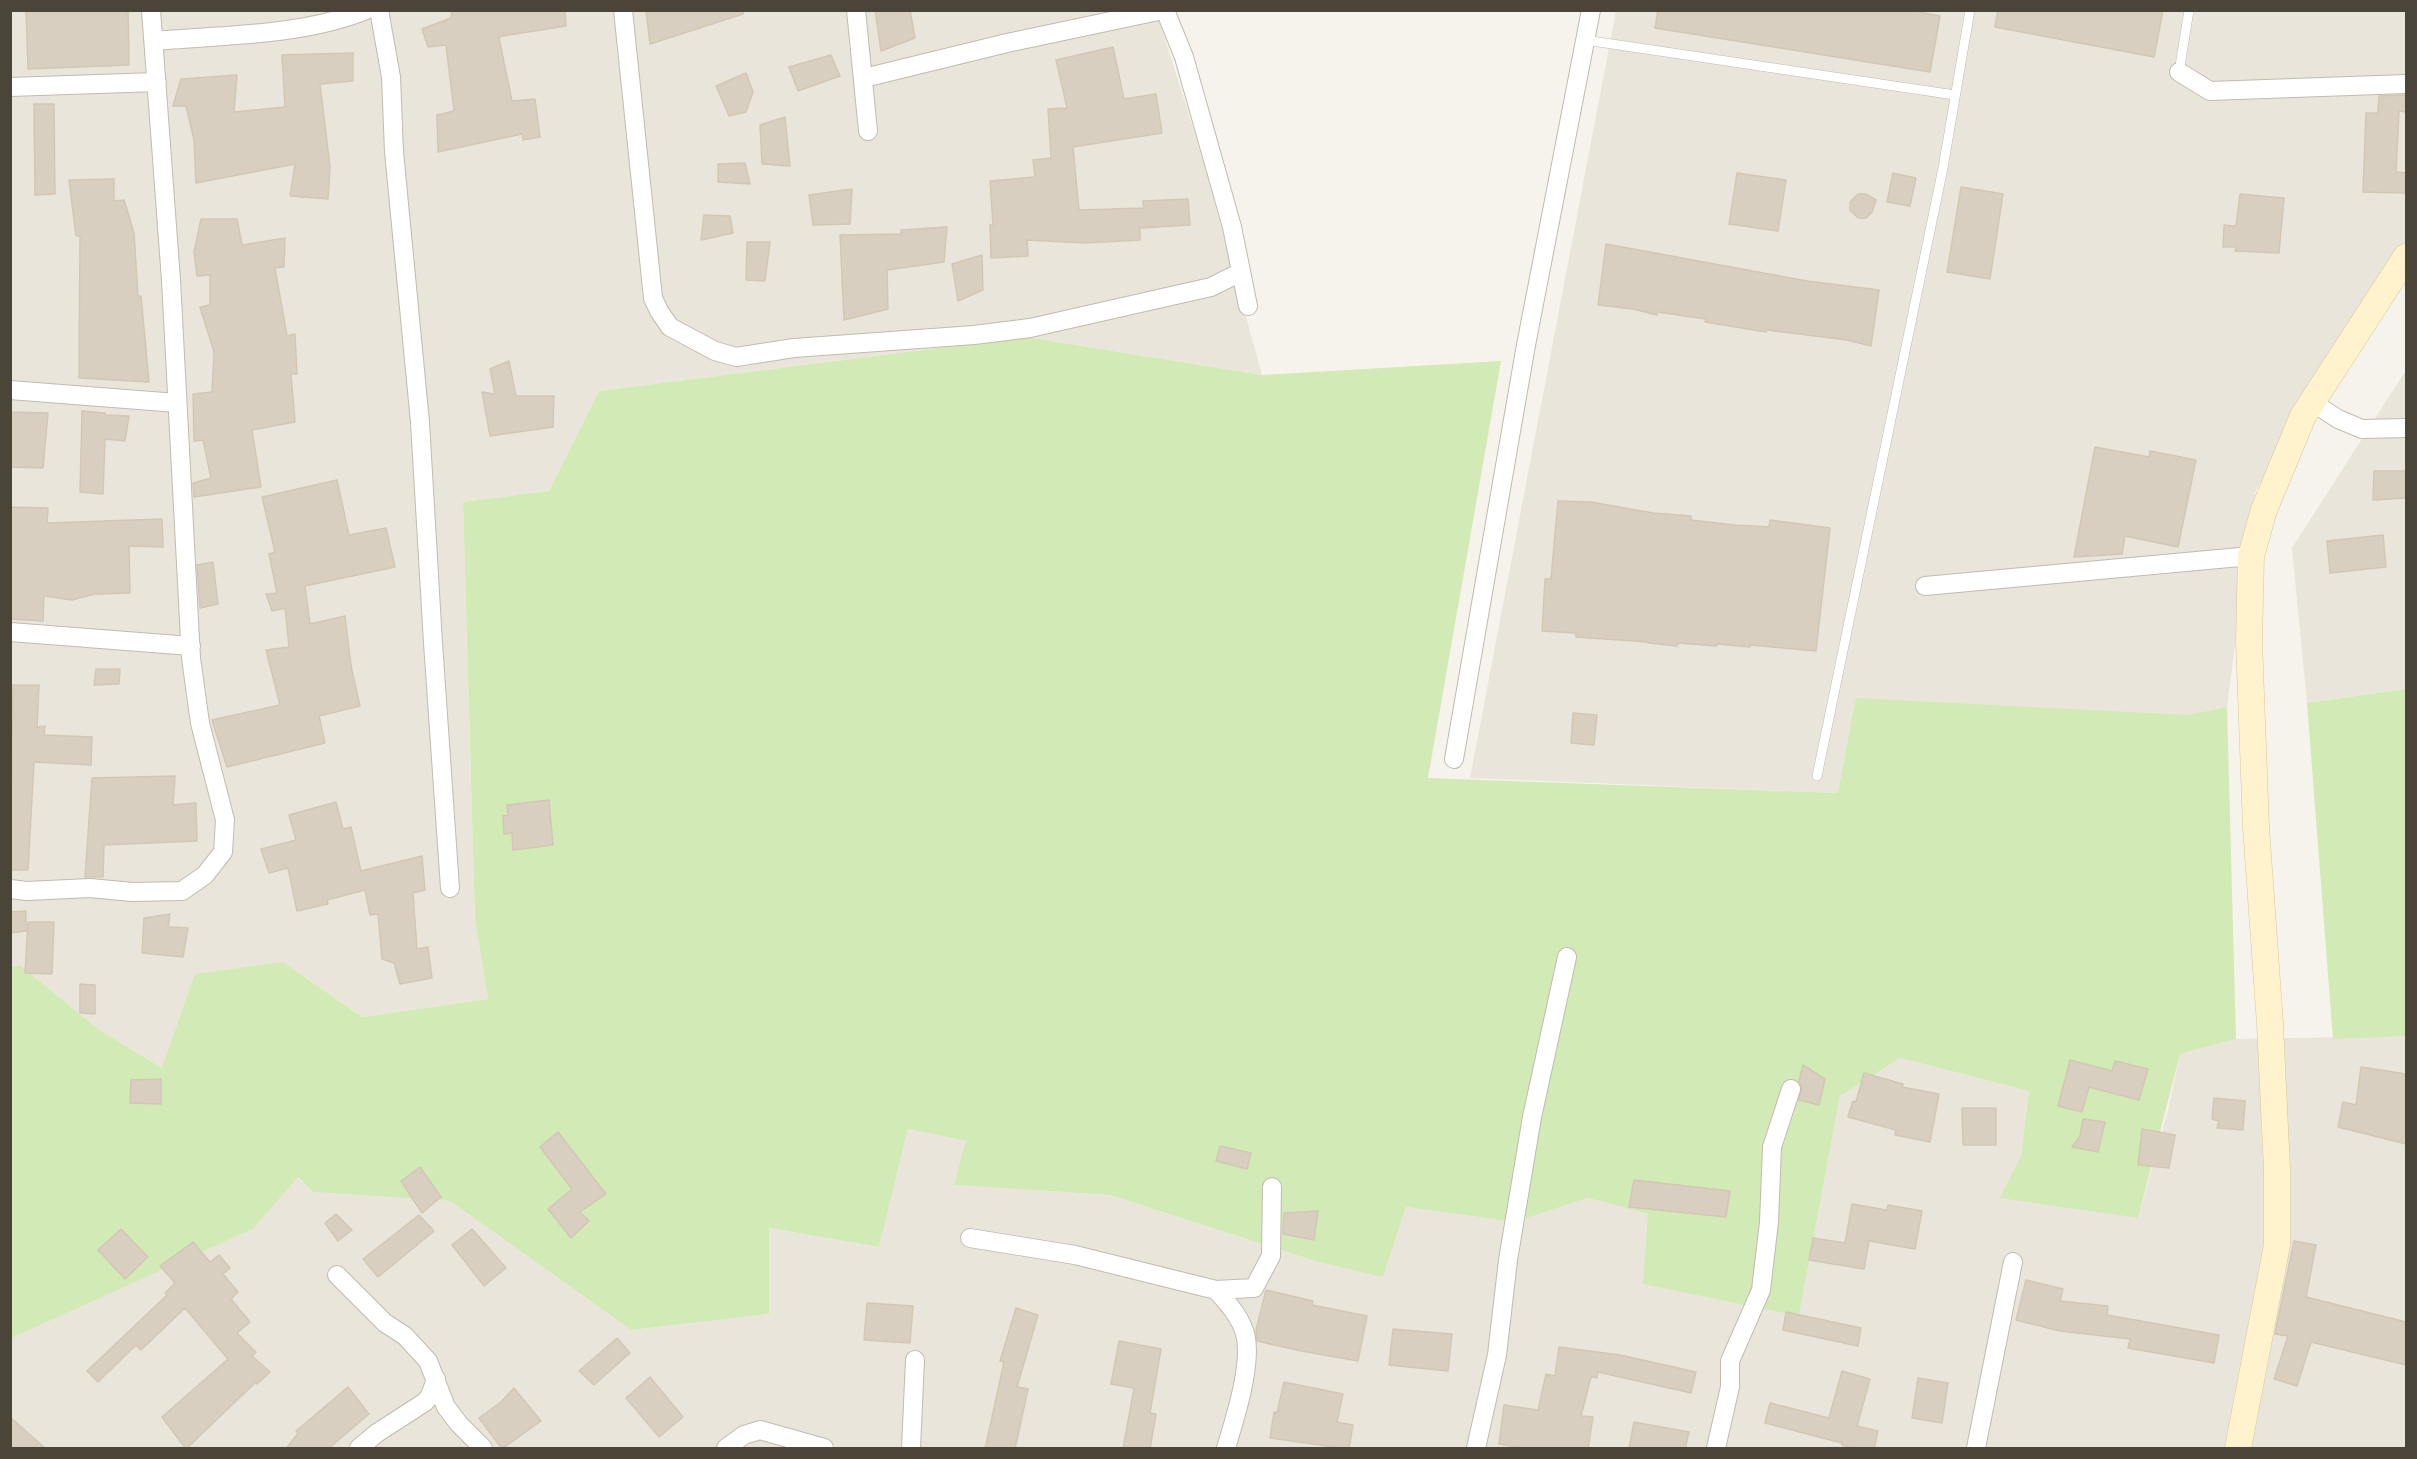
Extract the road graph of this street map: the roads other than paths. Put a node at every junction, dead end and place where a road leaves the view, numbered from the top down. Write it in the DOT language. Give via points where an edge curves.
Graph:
graph roads {
  1 [pos="151,10"];
  2 [pos="366,10"];
  3 [pos="379,10"];
  4 [pos="623,10"];
  5 [pos="856,10"];
  6 [pos="1164,10"];
  7 [pos="1591,10"];
  8 [pos="1970,10"];
  9 [pos="2189,10"];
  10 [pos="1585,40"];
  11 [pos="154,41"];
  12 [pos="2179,72"];
  13 [pos="864,78"];
  14 [pos="157,82"];
  15 [pos="2406,84"];
  16 [pos="10,87"];
  17 [pos="1955,95"];
  18 [pos="868,130"];
  19 [pos="2406,257"];
  20 [pos="1241,272"];
  21 [pos="1248,306"];
  22 [pos="10,390"];
  23 [pos="2312,402"];
  24 [pos="177,403"];
  25 [pos="2406,428"];
  26 [pos="2251,556"];
  27 [pos="1925,586"];
  28 [pos="10,632"];
  29 [pos="191,646"];
  30 [pos="1454,759"];
  31 [pos="1817,776"];
  32 [pos="450,888"];
  33 [pos="10,889"];
  34 [pos="1567,957"];
  35 [pos="1791,1089"];
  36 [pos="1272,1186"];
  37 [pos="970,1238"];
  38 [pos="2013,1262"];
  39 [pos="337,1275"];
  40 [pos="1216,1290"];
  41 [pos="915,1360"];
  42 [pos="436,1379"];
  43 [pos="359,1449"];
  44 [pos="483,1449"];
  45 [pos="726,1449"];
  46 [pos="824,1449"];
  47 [pos="911,1449"];
  48 [pos="1226,1449"];
  49 [pos="1476,1449"];
  50 [pos="1716,1449"];
  51 [pos="1976,1449"];
  52 [pos="2238,1449"];
  1 -- 11 [label="street"];
  2 -- 11 [label="street" via="302,28"];
  3 -- 32 [label="street" via="391,77 394,152 420,422"];
  4 -- 20 [label="street" via="653,298 670,327 715,351 736,357 794,348 1030,328 1211,287"];
  5 -- 13 [label="street"];
  6 -- 13 [label="street"];
  6 -- 20 [label="street" via="1184,57"];
  7 -- 10 [label="street"];
  8 -- 17 [label="lane"];
  9 -- 12 [label="lane"];
  10 -- 17 [label="lane"];
  10 -- 30 [label="street" via="1526,345"];
  11 -- 14 [label="street"];
  12 -- 15 [label="street" via="2210,91"];
  13 -- 18 [label="street"];
  14 -- 16 [label="street"];
  14 -- 24 [label="street"];
  17 -- 31 [label="lane"];
  19 -- 23 [label="street"];
  20 -- 21 [label="street"];
  22 -- 24 [label="street"];
  23 -- 25 [label="street" via="2338,420 2362,429"];
  23 -- 26 [label="street" via="2264,510"];
  24 -- 29 [label="street"];
  26 -- 27 [label="street"];
  26 -- 52 [label="street" via="2249,642 2255,815 2270,1024 2277,1245"];
  28 -- 29 [label="street"];
  29 -- 33 [label="street" via="200,723 225,820 223,852 205,874 182,891"];
  34 -- 49 [label="street" via="1532,1118 1497,1355"];
  35 -- 50 [label="street" via="1772,1147 1761,1290 1730,1361 1730,1387"];
  36 -- 40 [label="street" via="1271,1256 1254,1288"];
  37 -- 40 [label="street" via="1075,1255"];
  38 -- 51 [label="street"];
  39 -- 42 [label="street" via="385,1323 405,1336 428,1361"];
  40 -- 48 [label="street" via="1232,1307 1246,1337 1245,1378"];
  41 -- 47 [label="street"];
  42 -- 43 [label="street" via="425,1402"];
  42 -- 44 [label="street" via="446,1407"];
  45 -- 46 [label="street" via="744,1435 760,1430"];
}
